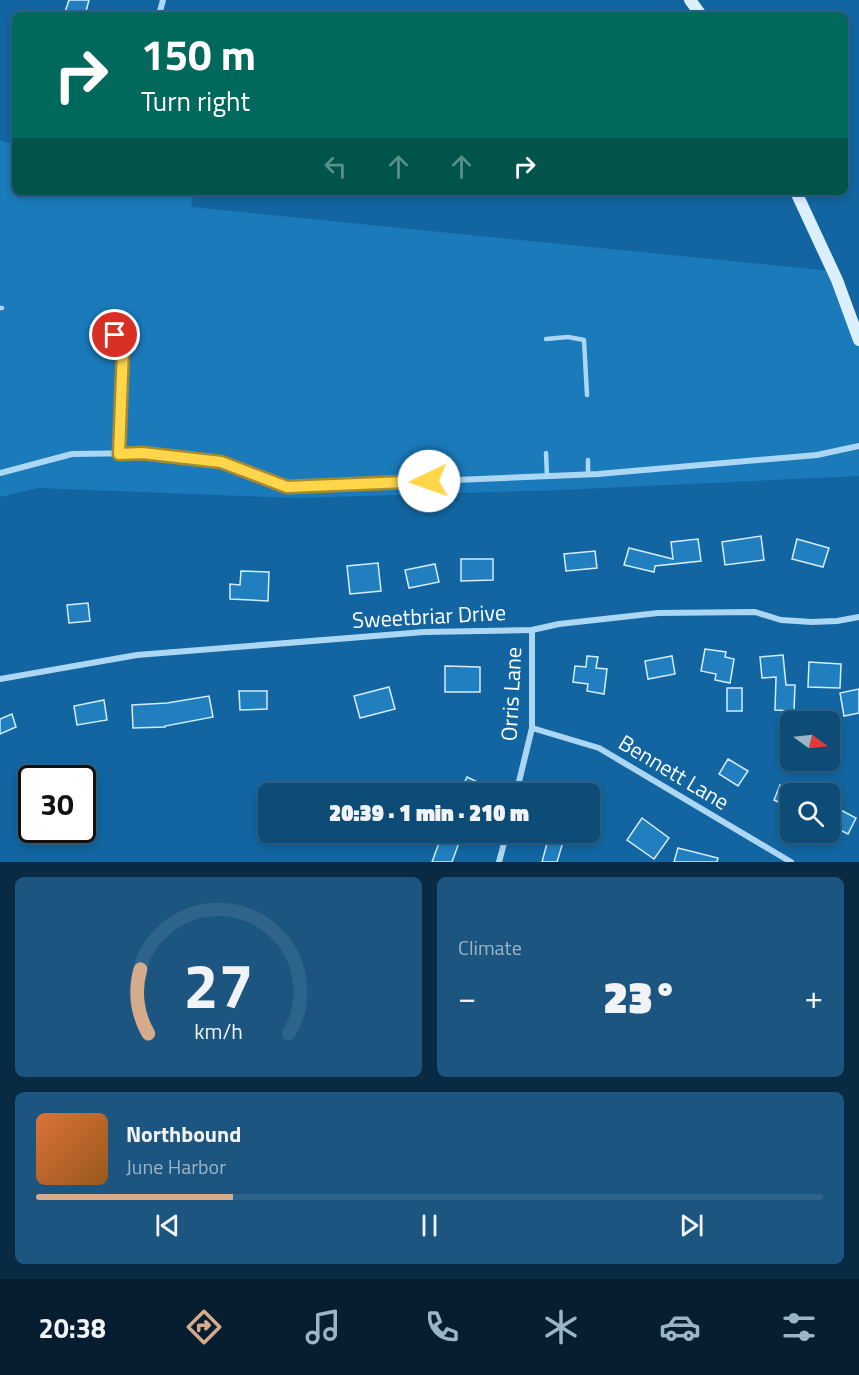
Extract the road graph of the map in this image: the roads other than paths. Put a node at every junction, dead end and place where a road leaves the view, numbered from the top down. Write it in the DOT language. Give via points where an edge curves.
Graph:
graph roads {
  1 [pos="797,195"];
  2 [pos="115,335"];
  3 [pos="546,339"];
  4 [pos="859,340"];
  5 [pos="587,395"];
  6 [pos="859,446"];
  7 [pos="546,453"];
  8 [pos="119,454"];
  9 [pos="588,460"];
  10 [pos="0,473"];
  11 [pos="588,474"];
  12 [pos="547,476"];
  13 [pos="859,617"];
  14 [pos="532,630"];
  15 [pos="0,679"];
  16 [pos="532,728"];
  17 [pos="519,783"];
  18 [pos="504,843"];
  19 [pos="499,862"];
  20 [pos="791,862"];
  1 -- 4 [label="street" via="837,280"];
  2 -- 8 [label="lane" via="123,349"];
  3 -- 5 [label="lane" via="585,340"];
  6 -- 11 [label="street" via="817,455"];
  7 -- 12 [label="lane"];
  8 -- 10 [label="street" via="72,454"];
  8 -- 12 [label="street" via="221,462 287,487"];
  9 -- 11 [label="lane"];
  11 -- 12 [label="street"];
  13 -- 14 [label="street, Sweetbriar Drive" via="812,622 782,620 754,612 658,613"];
  14 -- 15 [label="street, Sweetbriar Drive" via="424,632 138,655"];
  14 -- 16 [label="street, Orris Lane"];
  16 -- 17 [label="street, Orris Lane"];
  16 -- 20 [label="street, Bennett Lane" via="599,748"];
  18 -- 19 [label="street"];
}
